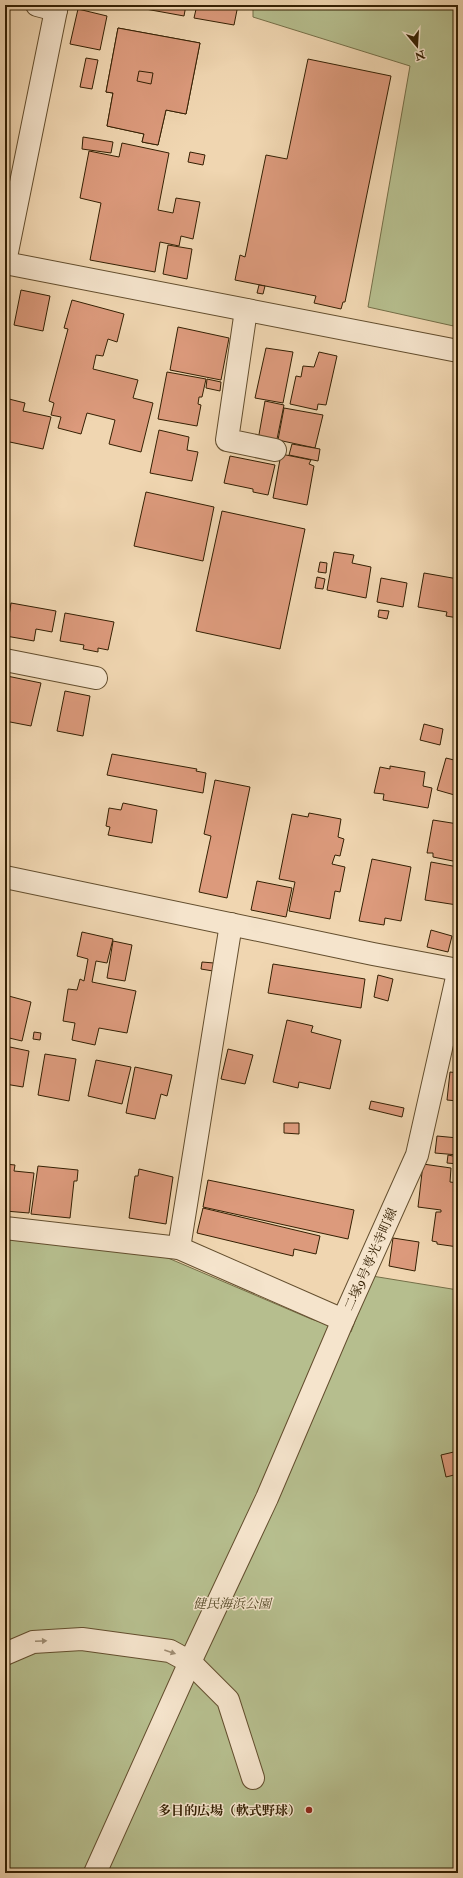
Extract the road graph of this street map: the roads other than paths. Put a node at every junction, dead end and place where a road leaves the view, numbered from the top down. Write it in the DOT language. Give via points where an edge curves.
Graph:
graph roads {
  1 [pos="50,7"];
  2 [pos="5,262"];
  3 [pos="246,310"];
  4 [pos="458,351"];
  5 [pos="275,450"];
  6 [pos="5,660"];
  7 [pos="96,678"];
  8 [pos="5,877"];
  9 [pos="231,924"];
  10 [pos="458,972"];
  11 [pos="5,1228"];
  12 [pos="179,1248"];
  13 [pos="343,1320"];
  14 [pos="5,1654"];
  15 [pos="190,1662"];
  16 [pos="253,1778"];
  17 [pos="95,1873"];
  1 -- 2 [label="street"];
  2 -- 3 [label="street"];
  3 -- 4 [label="street"];
  3 -- 5 [label="street" via="227,440"];
  6 -- 7 [label="street"];
  8 -- 9 [label="street"];
  9 -- 10 [label="street"];
  9 -- 12 [label="street"];
  10 -- 13 [label="street, 二塚9号専光寺町線" via="417,1155"];
  11 -- 12 [label="street, 二塚9号専光寺町線"];
  12 -- 13 [label="street, 二塚9号専光寺町線"];
  13 -- 15 [label="street" via="267,1498"];
  14 -- 15 [label="street, one-way" via="33,1642 82,1639 170,1651"];
  15 -- 16 [label="street" via="228,1700"];
  15 -- 17 [label="street"];
}
